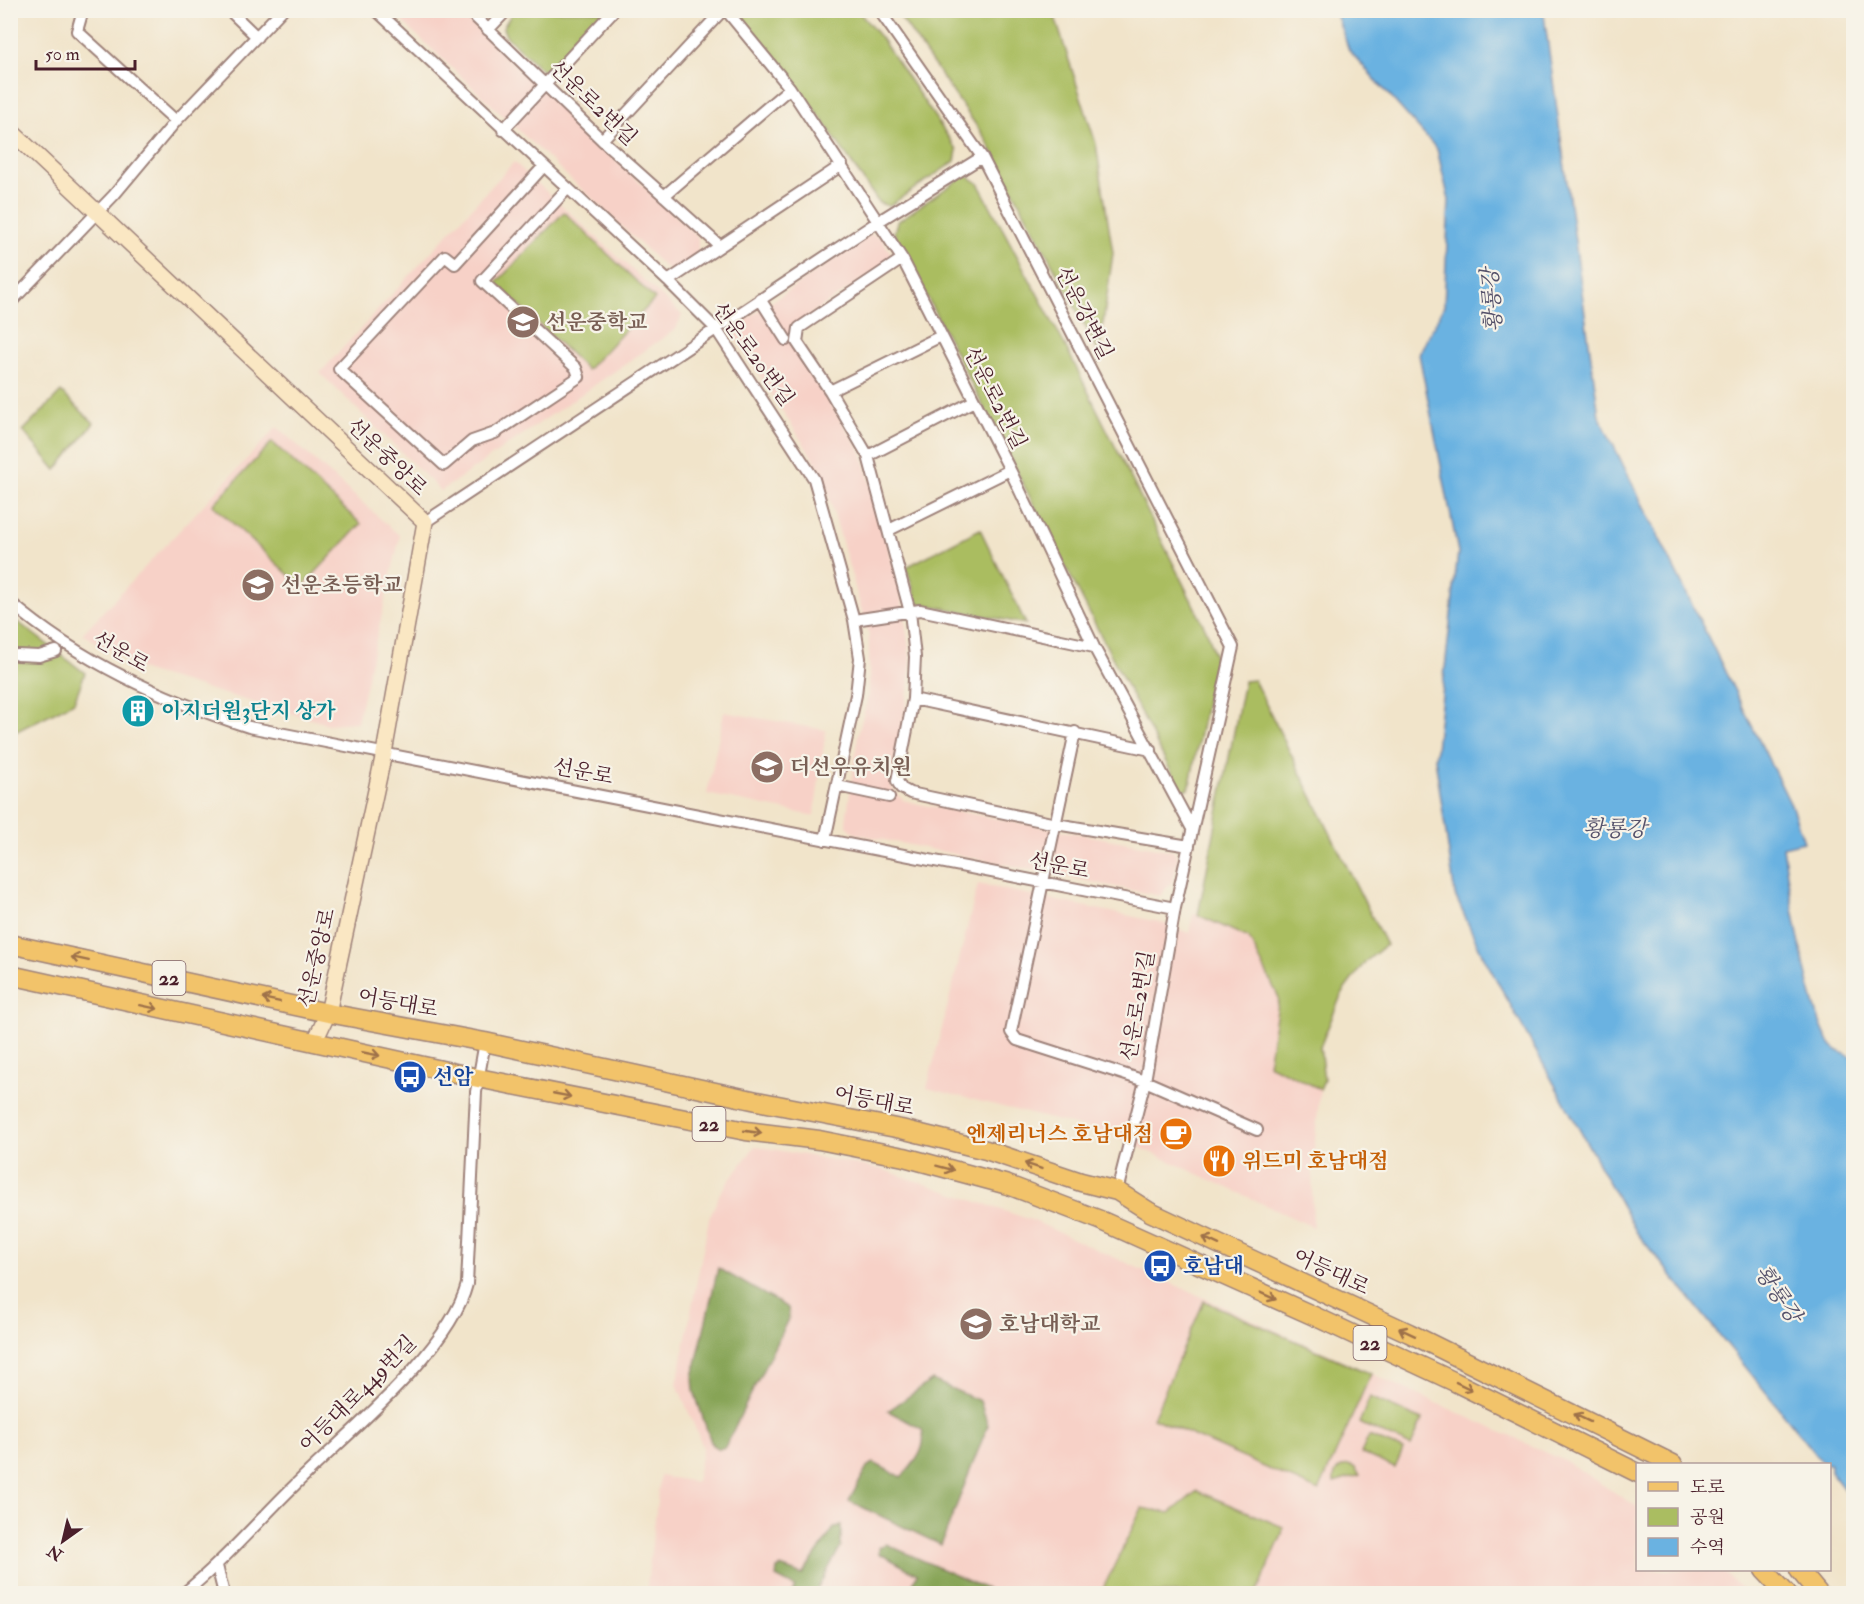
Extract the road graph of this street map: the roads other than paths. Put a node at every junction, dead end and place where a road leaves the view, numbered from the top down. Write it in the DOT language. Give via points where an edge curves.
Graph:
graph roads {
  1 [pos="83,10"];
  2 [pos="229,10"];
  3 [pos="282,10"];
  4 [pos="376,10"];
  5 [pos="468,10"];
  6 [pos="507,10"];
  7 [pos="614,10"];
  8 [pos="724,10"];
  9 [pos="879,10"];
  10 [pos="488,30"];
  11 [pos="257,37"];
  12 [pos="545,85"];
  13 [pos="790,88"];
  14 [pos="176,121"];
  15 [pos="10,130"];
  16 [pos="503,130"];
  17 [pos="602,140"];
  18 [pos="982,157"];
  19 [pos="842,165"];
  20 [pos="544,166"];
  21 [pos="568,188"];
  22 [pos="664,196"];
  23 [pos="98,212"];
  24 [pos="879,221"];
  25 [pos="720,246"];
  26 [pos="902,259"];
  27 [pos="668,281"];
  28 [pos="760,300"];
  29 [pos="10,303"];
  30 [pos="716,329"];
  31 [pos="941,336"];
  32 [pos="786,340"];
  33 [pos="830,391"];
  34 [pos="975,401"];
  35 [pos="868,456"];
  36 [pos="1010,470"];
  37 [pos="425,522"];
  38 [pos="889,530"];
  39 [pos="10,602"];
  40 [pos="910,612"];
  41 [pos="854,620"];
  42 [pos="1094,647"];
  43 [pos="1233,647"];
  44 [pos="56,651"];
  45 [pos="17,655"];
  46 [pos="913,699"];
  47 [pos="1075,732"];
  48 [pos="1151,750"];
  49 [pos="384,753"];
  50 [pos="837,786"];
  51 [pos="889,797"];
  52 [pos="1056,824"];
  53 [pos="1191,827"];
  54 [pos="825,840"];
  55 [pos="1189,846"];
  56 [pos="1043,883"];
  57 [pos="1175,908"];
  58 [pos="10,944"];
  59 [pos="10,975"];
  60 [pos="328,1013"];
  61 [pos="314,1042"];
  62 [pos="485,1042"];
  63 [pos="478,1078"];
  64 [pos="1145,1081"];
  65 [pos="1257,1130"];
  66 [pos="1117,1191"];
  67 [pos="1671,1463"];
  68 [pos="1636,1472"];
  69 [pos="218,1566"];
  70 [pos="1766,1571"];
  71 [pos="1801,1571"];
  72 [pos="183,1593"];
  73 [pos="224,1593"];
  74 [pos="1787,1593"];
  75 [pos="1820,1593"];
  1 -- 14 [label="street" via="77,31"];
  2 -- 11 [label="street"];
  3 -- 11 [label="street"];
  4 -- 16 [label="street, 선운로20번길"];
  5 -- 10 [label="street, 선운로2번길"];
  6 -- 10 [label="street"];
  7 -- 12 [label="street"];
  8 -- 13 [label="street, 선운로2번길"];
  8 -- 17 [label="street"];
  9 -- 18 [label="street, 선운강변길"];
  10 -- 12 [label="street, 선운로2번길"];
  11 -- 14 [label="street"];
  12 -- 16 [label="street"];
  12 -- 17 [label="street, 선운로2번길"];
  13 -- 19 [label="street, 선운로2번길"];
  13 -- 22 [label="street"];
  14 -- 23 [label="street"];
  15 -- 23 [label="street, 선운중앙로"];
  16 -- 20 [label="street, 선운로20번길"];
  17 -- 22 [label="street, 선운로2번길"];
  18 -- 24 [label="street"];
  18 -- 43 [label="street, 선운강변길"];
  19 -- 24 [label="street, 선운로2번길"];
  19 -- 25 [label="street"];
  20 -- 21 [label="street, 선운로20번길"];
  20 -- 21 [label="street" via="454,264 445,256 339,369 444,465 472,441 495,433 579,377 576,368 482,281"];
  21 -- 27 [label="street, 선운로20번길"];
  22 -- 25 [label="street, 선운로2번길"];
  23 -- 29 [label="street"];
  23 -- 37 [label="street, 선운중앙로"];
  24 -- 26 [label="street, 선운로2번길"];
  24 -- 28 [label="street"];
  25 -- 27 [label="street"];
  26 -- 31 [label="street, 선운로2번길"];
  26 -- 33 [label="street" via="799,328 797,342"];
  27 -- 30 [label="street, 선운로20번길"];
  28 -- 30 [label="street"];
  28 -- 32 [label="street"];
  30 -- 37 [label="street"];
  30 -- 41 [label="street, 선운로20번길" via="814,479"];
  31 -- 33 [label="street"];
  31 -- 34 [label="street, 선운로2번길"];
  33 -- 35 [label="street"];
  34 -- 35 [label="street"];
  34 -- 36 [label="street, 선운로2번길"];
  35 -- 38 [label="street"];
  36 -- 38 [label="street"];
  36 -- 42 [label="street, 선운로2번길"];
  37 -- 49 [label="street, 선운중앙로"];
  38 -- 40 [label="street"];
  39 -- 49 [label="street, 선운로" via="94,660 169,699 249,727"];
  40 -- 41 [label="street"];
  40 -- 42 [label="street" via="920,610"];
  40 -- 46 [label="street" via="915,657"];
  41 -- 50 [label="street, 선운로20번길" via="860,658"];
  42 -- 48 [label="street, 선운로2번길"];
  43 -- 53 [label="street, 선운로2번길"];
  44 -- 45 [label="street" via="39,656"];
  46 -- 47 [label="street"];
  46 -- 52 [label="street" via="897,781 901,788"];
  47 -- 48 [label="street"];
  47 -- 52 [label="street"];
  48 -- 53 [label="street, 선운로2번길"];
  49 -- 54 [label="street, 선운로"];
  49 -- 60 [label="street, 선운중앙로"];
  50 -- 51 [label="street"];
  50 -- 54 [label="street, 선운로20번길"];
  52 -- 55 [label="street"];
  52 -- 56 [label="street"];
  53 -- 55 [label="street, 선운로2번길"];
  54 -- 56 [label="street, 선운로"];
  55 -- 57 [label="street, 선운로2번길"];
  56 -- 57 [label="street, 선운로"];
  56 -- 64 [label="street" via="1011,1032 1022,1042"];
  57 -- 64 [label="street, 선운로2번길"];
  60 -- 58 [label="main road, 어등대로 / 22, one-way"];
  59 -- 61 [label="main road, 22, one-way"];
  60 -- 61 [label="street, 선운중앙로"];
  60 -- 62 [label="main road, 어등대로 / 22"];
  61 -- 63 [label="main road, 22, one-way"];
  62 -- 63 [label="street, 어등대로449번길"];
  66 -- 62 [label="main road, 어등대로 / 22, one-way" via="986,1150 901,1129"];
  63 -- 68 [label="main road, 22, one-way" via="746,1131 904,1157 1008,1185 1100,1220 1314,1316"];
  63 -- 69 [label="street, 어등대로449번길" via="467,1284 462,1303 424,1359 293,1486"];
  64 -- 65 [label="street"];
  64 -- 66 [label="street, 선운로2번길"];
  67 -- 66 [label="main road, 어등대로 / 22, one-way" via="1409,1333 1150,1212"];
  69 -- 72 [label="street, 어등대로449번길"];
  69 -- 73 [label="street"];
  70 -- 74 [label="main road"];
  71 -- 75 [label="main road"];
}
